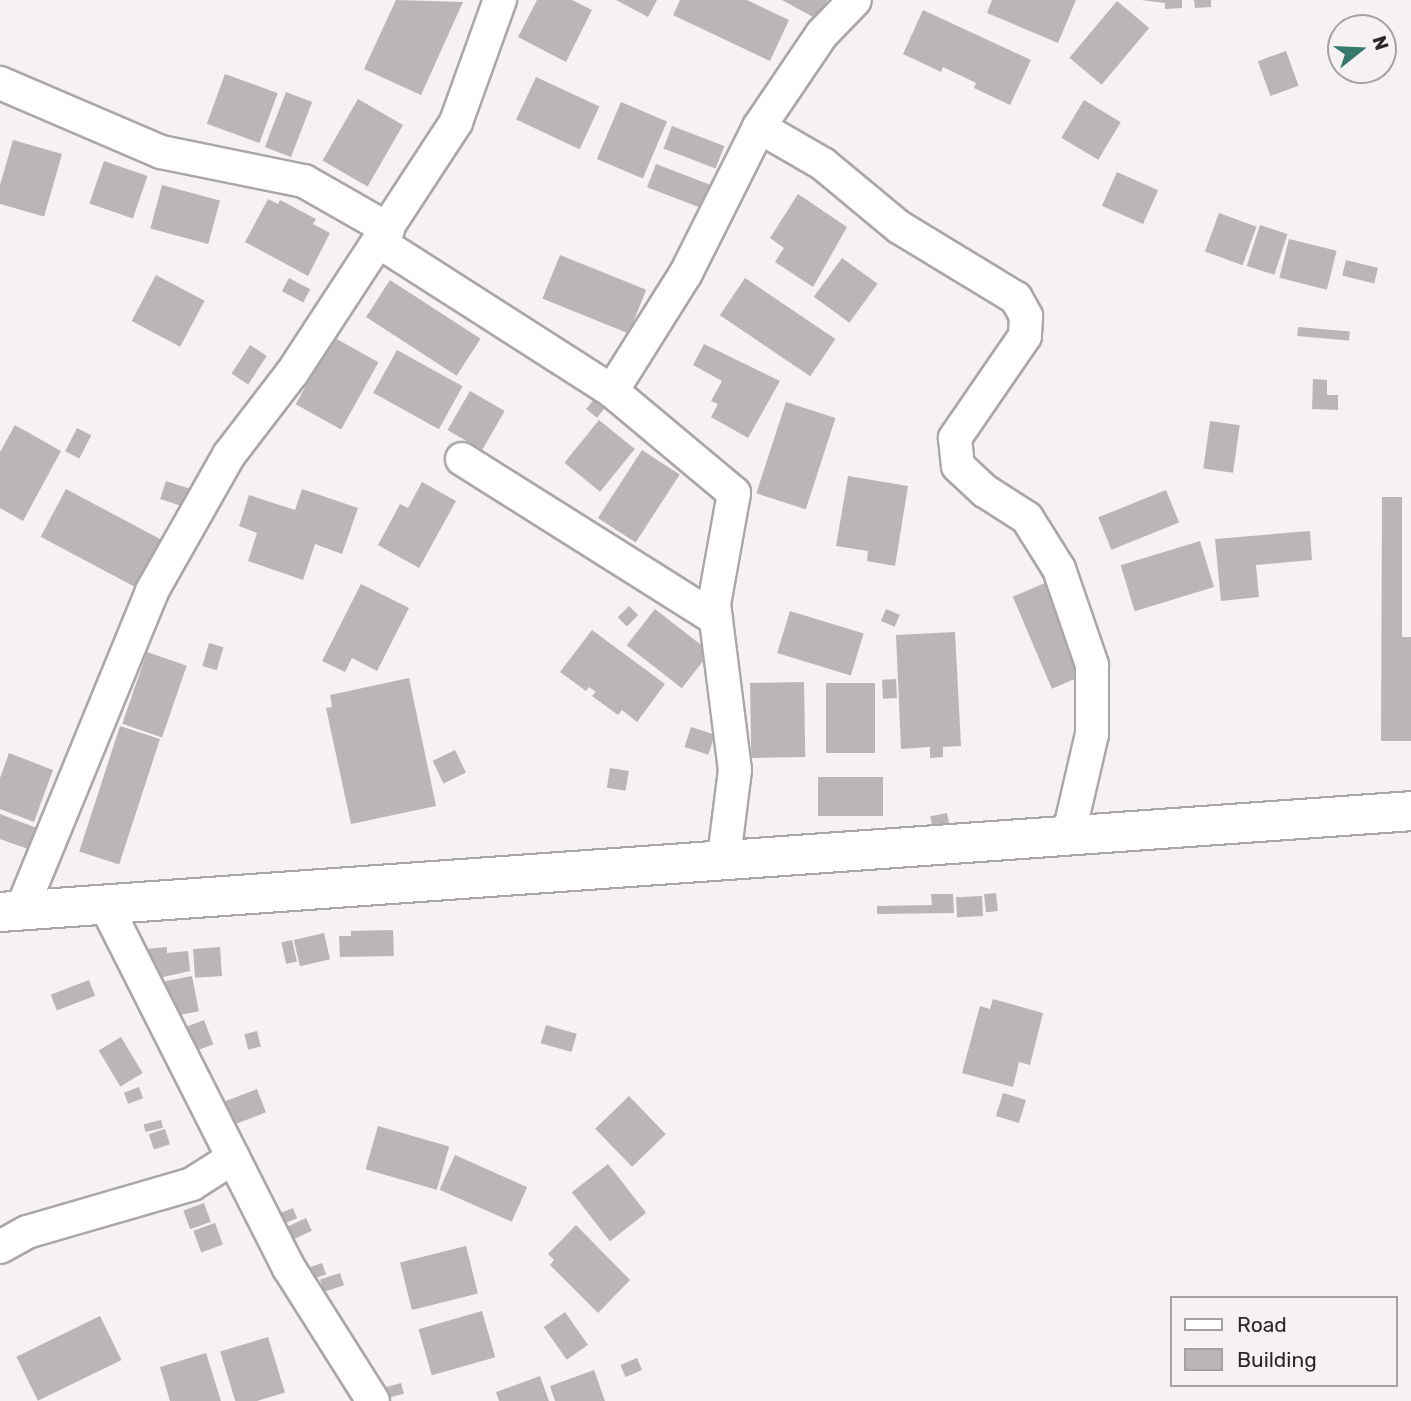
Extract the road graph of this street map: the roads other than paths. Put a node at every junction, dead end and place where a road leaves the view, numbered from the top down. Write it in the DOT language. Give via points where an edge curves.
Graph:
graph roads {
  1 [pos="500,0"];
  2 [pos="855,0"];
  3 [pos="0,83"];
  4 [pos="759,127"];
  5 [pos="384,235"];
  6 [pos="612,391"];
  7 [pos="462,458"];
  8 [pos="716,619"];
  9 [pos="1411,811"];
  10 [pos="1069,833"];
  11 [pos="724,857"];
  12 [pos="105,904"];
  13 [pos="10,911"];
  14 [pos="233,1158"];
  15 [pos="0,1247"];
  16 [pos="373,1401"];
  1 -- 5 [label="street" via="456,122"];
  2 -- 4 [label="street" via="822,34"];
  3 -- 5 [label="street" via="161,152 304,181"];
  4 -- 6 [label="street" via="686,272"];
  4 -- 10 [label="street" via="823,164 899,227 1016,298 1026,316 1026,336 956,438 958,466 985,491 1027,518 1059,569 1092,665 1092,734"];
  5 -- 6 [label="street"];
  5 -- 13 [label="street" via="292,373 229,455 152,592"];
  6 -- 8 [label="street" via="734,493 714,604"];
  7 -- 8 [label="street"];
  8 -- 11 [label="street" via="735,770"];
  9 -- 10 [label="main road"];
  10 -- 11 [label="main road"];
  11 -- 12 [label="main road"];
  12 -- 13 [label="main road"];
  12 -- 14 [label="street"];
  14 -- 15 [label="street" via="192,1184 27,1233"];
  14 -- 16 [label="street" via="289,1268"];
}
